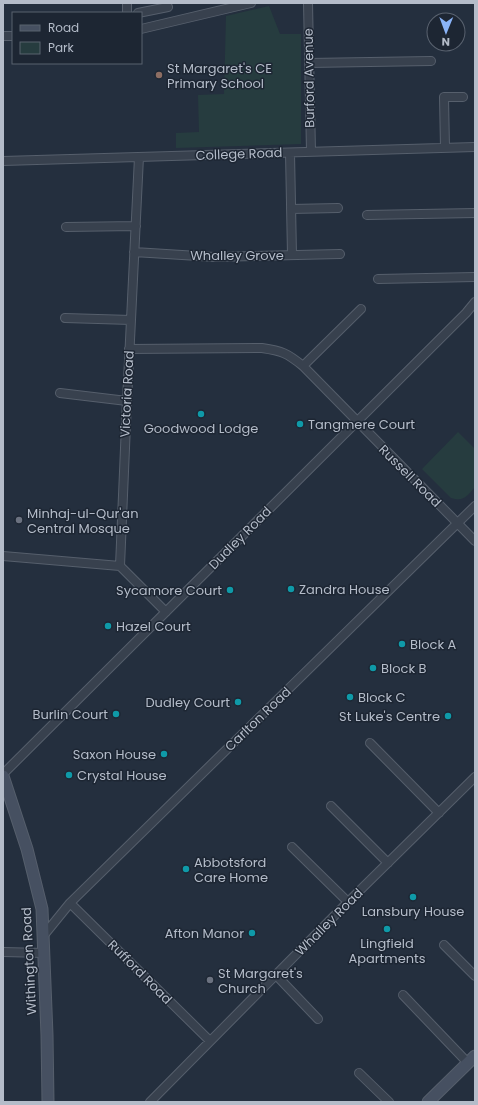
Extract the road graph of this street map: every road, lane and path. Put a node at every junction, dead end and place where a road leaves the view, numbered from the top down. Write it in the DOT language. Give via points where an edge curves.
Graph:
graph roads {
  1 [pos="251,3"];
  2 [pos="308,3"];
  3 [pos="168,7"];
  4 [pos="142,12"];
  5 [pos="142,29"];
  6 [pos="431,61"];
  7 [pos="309,62"];
  8 [pos="463,97"];
  9 [pos="475,147"];
  10 [pos="445,148"];
  11 [pos="311,152"];
  12 [pos="290,153"];
  13 [pos="139,157"];
  14 [pos="3,161"];
  15 [pos="338,208"];
  16 [pos="291,209"];
  17 [pos="475,213"];
  18 [pos="367,215"];
  19 [pos="136,226"];
  20 [pos="66,227"];
  21 [pos="134,252"];
  22 [pos="340,254"];
  23 [pos="292,255"];
  24 [pos="475,277"];
  25 [pos="378,279"];
  26 [pos="475,302"];
  27 [pos="360,309"];
  28 [pos="65,318"];
  29 [pos="131,320"];
  30 [pos="130,349"];
  31 [pos="303,366"];
  32 [pos="60,393"];
  33 [pos="127,401"];
  34 [pos="357,422"];
  35 [pos="475,506"];
  36 [pos="458,524"];
  37 [pos="475,541"];
  38 [pos="3,556"];
  39 [pos="120,566"];
  40 [pos="166,612"];
  41 [pos="370,743"];
  42 [pos="3,775"];
  43 [pos="475,777"];
  44 [pos="331,806"];
  45 [pos="439,813"];
  46 [pos="292,847"];
  47 [pos="388,863"];
  48 [pos="348,902"];
  49 [pos="70,903"];
  50 [pos="44,935"];
  51 [pos="444,945"];
  52 [pos="3,952"];
  53 [pos="44,953"];
  54 [pos="276,975"];
  55 [pos="475,976"];
  56 [pos="403,995"];
  57 [pos="318,1019"];
  58 [pos="210,1041"];
  59 [pos="473,1060"];
  60 [pos="359,1073"];
  61 [pos="48,1102"];
  62 [pos="150,1102"];
  63 [pos="389,1102"];
  64 [pos="428,1102"];
  1 -- 5 [label="street"];
  2 -- 7 [label="street, Burford Avenue"];
  3 -- 4 [label="street"];
  6 -- 7 [label="street"];
  7 -- 11 [label="street, Burford Avenue"];
  8 -- 10 [label="street" via="444,97"];
  9 -- 10 [label="street, College Road"];
  10 -- 11 [label="street, College Road"];
  11 -- 12 [label="street, College Road"];
  12 -- 13 [label="street, College Road"];
  12 -- 16 [label="street"];
  13 -- 14 [label="street, College Road"];
  13 -- 19 [label="street, Victoria Road"];
  15 -- 16 [label="street"];
  16 -- 23 [label="street"];
  17 -- 18 [label="street"];
  19 -- 20 [label="street"];
  19 -- 21 [label="street, Victoria Road"];
  21 -- 23 [label="street, Whalley Grove" via="214,256"];
  21 -- 29 [label="street, Victoria Road"];
  22 -- 23 [label="street, Whalley Grove"];
  24 -- 25 [label="street"];
  26 -- 34 [label="street, Dudley Road"];
  27 -- 31 [label="street"];
  28 -- 29 [label="street"];
  29 -- 30 [label="street, Victoria Road"];
  30 -- 31 [label="street, Russell Road" via="262,348 285,353"];
  30 -- 33 [label="street, Victoria Road"];
  31 -- 34 [label="street, Russell Road"];
  32 -- 33 [label="street"];
  33 -- 39 [label="street, Victoria Road"];
  34 -- 36 [label="street, Russell Road"];
  34 -- 40 [label="street, Dudley Road"];
  35 -- 36 [label="street, Carlton Road"];
  36 -- 37 [label="street, Russell Road"];
  36 -- 49 [label="street, Carlton Road"];
  38 -- 39 [label="street"];
  39 -- 40 [label="street"];
  40 -- 42 [label="street, Dudley Road"];
  41 -- 45 [label="street"];
  42 -- 50 [label="street, Withington Road" via="27,849 42,909"];
  43 -- 45 [label="street, Whalley Road"];
  44 -- 47 [label="street"];
  45 -- 47 [label="street, Whalley Road"];
  46 -- 48 [label="street"];
  47 -- 48 [label="street, Whalley Road"];
  48 -- 54 [label="street, Whalley Road"];
  49 -- 50 [label="street, Carlton Road"];
  49 -- 58 [label="street, Rufford Road"];
  50 -- 53 [label="street, Withington Road"];
  51 -- 55 [label="street"];
  52 -- 53 [label="street"];
  53 -- 61 [label="street, Withington Road"];
  54 -- 57 [label="street"];
  54 -- 58 [label="street, Whalley Road"];
  56 -- 59 [label="street"];
  58 -- 62 [label="street, Whalley Road"];
  59 -- 64 [label="street"];
  60 -- 63 [label="street"];
}
